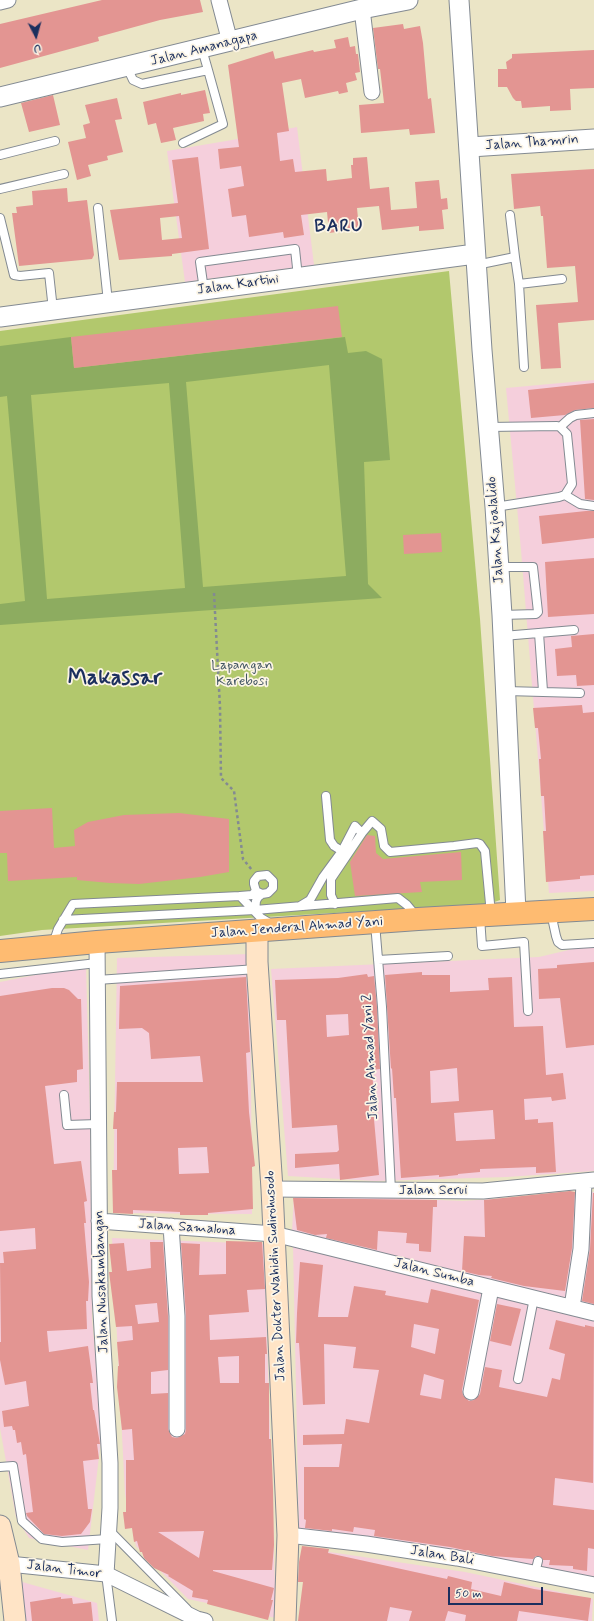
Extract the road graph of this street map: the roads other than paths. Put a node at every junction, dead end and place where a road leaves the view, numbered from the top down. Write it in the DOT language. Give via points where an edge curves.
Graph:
graph roads {
  1 [pos="8,0"];
  2 [pos="219,0"];
  3 [pos="408,0"];
  4 [pos="459,0"];
  5 [pos="0,2"];
  6 [pos="362,9"];
  7 [pos="230,42"];
  8 [pos="202,49"];
  9 [pos="127,67"];
  10 [pos="208,70"];
  11 [pos="372,92"];
  12 [pos="0,98"];
  13 [pos="594,139"];
  14 [pos="54,140"];
  15 [pos="183,143"];
  16 [pos="470,148"];
  17 [pos="0,155"];
  18 [pos="64,174"];
  19 [pos="0,189"];
  20 [pos="98,208"];
  21 [pos="510,215"];
  22 [pos="0,218"];
  23 [pos="515,256"];
  24 [pos="476,259"];
  25 [pos="298,277"];
  26 [pos="562,279"];
  27 [pos="519,284"];
  28 [pos="204,290"];
  29 [pos="108,302"];
  30 [pos="53,310"];
  31 [pos="0,317"];
  32 [pos="524,367"];
  33 [pos="594,413"];
  34 [pos="489,427"];
  35 [pos="560,427"];
  36 [pos="565,495"];
  37 [pos="594,506"];
  38 [pos="495,507"];
  39 [pos="499,567"];
  40 [pos="502,615"];
  41 [pos="574,630"];
  42 [pos="539,632"];
  43 [pos="503,636"];
  44 [pos="506,691"];
  45 [pos="543,691"];
  46 [pos="580,693"];
  47 [pos="326,796"];
  48 [pos="344,853"];
  49 [pos="259,892"];
  50 [pos="240,896"];
  51 [pos="336,904"];
  52 [pos="299,907"];
  53 [pos="594,908"];
  54 [pos="550,911"];
  55 [pos="516,912"];
  56 [pos="485,915"];
  57 [pos="418,919"];
  58 [pos="63,920"];
  59 [pos="256,920"];
  60 [pos="375,922"];
  61 [pos="97,942"];
  62 [pos="594,943"];
  63 [pos="53,945"];
  64 [pos="0,951"];
  65 [pos="448,956"];
  66 [pos="378,960"];
  67 [pos="97,963"];
  68 [pos="258,969"];
  69 [pos="0,974"];
  70 [pos="97,980"];
  71 [pos="528,1011"];
  72 [pos="64,1095"];
  73 [pos="98,1124"];
  74 [pos="589,1181"];
  75 [pos="272,1189"];
  76 [pos="391,1191"];
  77 [pos="99,1221"];
  78 [pos="170,1226"];
  79 [pos="274,1234"];
  80 [pos="490,1288"];
  81 [pos="534,1298"];
  82 [pos="572,1307"];
  83 [pos="594,1313"];
  84 [pos="518,1379"];
  85 [pos="471,1392"];
  86 [pos="178,1429"];
  87 [pos="0,1466"];
  88 [pos="0,1526"];
  89 [pos="108,1534"];
  90 [pos="288,1535"];
  91 [pos="4,1566"];
  92 [pos="106,1574"];
  93 [pos="594,1585"];
  94 [pos="201,1620"];
  95 [pos="16,1621"];
  96 [pos="112,1621"];
  97 [pos="285,1621"];
  1 -- 5 [label="street"];
  2 -- 7 [label="street"];
  3 -- 6 [label="street, Jalan Amanagapa"];
  4 -- 16 [label="street, Jalan Kajoalalido"];
  6 -- 7 [label="street, Jalan Amanagapa"];
  6 -- 11 [label="street"];
  7 -- 8 [label="street, Jalan Amanagapa"];
  8 -- 9 [label="street, Jalan Amanagapa"];
  8 -- 10 [label="lane"];
  9 -- 10 [label="lane" via="133,80 142,84"];
  9 -- 12 [label="street, Jalan Amanagapa"];
  10 -- 15 [label="lane" via="223,124"];
  13 -- 16 [label="street, Jalan Thamrin"];
  14 -- 17 [label="lane"];
  16 -- 24 [label="street, Jalan Kajoalalido"];
  18 -- 19 [label="lane"];
  20 -- 29 [label="lane"];
  21 -- 23 [label="lane"];
  22 -- 30 [label="lane" via="14,275 48,273"];
  23 -- 24 [label="lane"];
  23 -- 27 [label="lane"];
  24 -- 25 [label="street, Jalan Kartini"];
  24 -- 34 [label="street, Jalan Kajoalalido"];
  25 -- 28 [label="street, Jalan Kartini"];
  25 -- 28 [label="lane" via="294,249 200,262"];
  26 -- 27 [label="lane"];
  27 -- 32 [label="lane"];
  28 -- 29 [label="street, Jalan Kartini"];
  29 -- 30 [label="street, Jalan Kartini"];
  30 -- 31 [label="street, Jalan Kartini"];
  33 -- 35 [label="lane" via="576,415"];
  34 -- 35 [label="lane"];
  34 -- 38 [label="street, Jalan Kajoalalido"];
  35 -- 36 [label="lane" via="567,434 572,484"];
  36 -- 37 [label="lane" via="580,504"];
  36 -- 38 [label="lane"];
  38 -- 39 [label="street, Jalan Kajoalalido"];
  39 -- 40 [label="street, Jalan Kajoalalido"];
  39 -- 40 [label="lane" via="533,567 538,612"];
  40 -- 43 [label="street, Jalan Kajoalalido"];
  41 -- 42 [label="lane"];
  42 -- 43 [label="lane"];
  42 -- 45 [label="lane"];
  43 -- 44 [label="street, Jalan Kajoalalido"];
  44 -- 45 [label="lane"];
  44 -- 55 [label="street, Jalan Kajoalalido"];
  45 -- 46 [label="lane"];
  47 -- 48 [label="lane" via="330,840"];
  48 -- 51 [label="lane" via="331,879 331,895"];
  48 -- 52 [label="lane" via="323,877 310,900"];
  48 -- 56 [label="lane" via="372,821 381,829 384,846 390,852 480,844 485,851"];
  49 -- 49 [label="lane" via="265,894 271,891 273,881 266,875 258,876 254,884"];
  49 -- 50 [label="lane"];
  49 -- 59 [label="lane" via="256,901"];
  50 -- 58 [label="lane" via="73,904"];
  50 -- 59 [label="lane"];
  51 -- 52 [label="lane"];
  51 -- 57 [label="lane" via="398,898 407,904"];
  52 -- 59 [label="lane"];
  53 -- 54 [label="highway, Jalan Jenderal Ahmad Yani"];
  54 -- 55 [label="highway, Jalan Jenderal Ahmad Yani"];
  54 -- 62 [label="lane" via="558,942 562,945"];
  55 -- 56 [label="highway, Jalan Jenderal Ahmad Yani"];
  56 -- 57 [label="highway, Jalan Jenderal Ahmad Yani"];
  56 -- 71 [label="lane" via="482,946 524,942"];
  57 -- 60 [label="highway, Jalan Jenderal Ahmad Yani"];
  58 -- 59 [label="lane"];
  58 -- 63 [label="lane"];
  59 -- 60 [label="highway, Jalan Jenderal Ahmad Yani" via="280,929"];
  59 -- 61 [label="highway, Jalan Jenderal Ahmad Yani"];
  59 -- 68 [label="main road, Jalan Dokter Wahidin Sudirohusodo"];
  60 -- 66 [label="lane, Jalan Ahmad Yani 2"];
  61 -- 63 [label="highway, Jalan Jenderal Ahmad Yani"];
  61 -- 67 [label="street, Jalan Nusakambangan"];
  63 -- 64 [label="highway, Jalan Jenderal Ahmad Yani"];
  65 -- 66 [label="lane"];
  66 -- 76 [label="lane, Jalan Ahmad Yani 2"];
  67 -- 69 [label="lane"];
  67 -- 70 [label="street, Jalan Nusakambangan"];
  68 -- 70 [label="lane"];
  68 -- 75 [label="main road, Jalan Dokter Wahidin Sudirohusodo"];
  70 -- 73 [label="street, Jalan Nusakambangan"];
  72 -- 73 [label="lane" via="67,1125"];
  73 -- 77 [label="street, Jalan Nusakambangan"];
  74 -- 76 [label="street, Jalan Serui" via="483,1191"];
  74 -- 82 [label="street"];
  75 -- 76 [label="street, Jalan Serui"];
  75 -- 79 [label="main road, Jalan Dokter Wahidin Sudirohusodo"];
  77 -- 78 [label="street, Jalan Samalona"];
  77 -- 89 [label="street, Jalan Nusakambangan" via="100,1296 110,1463"];
  78 -- 79 [label="street, Jalan Samalona"];
  78 -- 86 [label="street" via="177,1316"];
  79 -- 80 [label="street, Jalan Sumba"];
  79 -- 90 [label="main road, Jalan Dokter Wahidin Sudirohusodo"];
  80 -- 81 [label="street, Jalan Sumba"];
  80 -- 85 [label="street"];
  81 -- 82 [label="street, Jalan Sumba"];
  81 -- 84 [label="lane"];
  82 -- 83 [label="street, Jalan Sumba"];
  87 -- 89 [label="lane" via="13,1466 22,1521 42,1539 62,1542"];
  88 -- 91 [label="main road"];
  89 -- 92 [label="street, Jalan Nusakambangan"];
  89 -- 94 [label="lane"];
  90 -- 93 [label="street, Jalan Bali" via="536,1567"];
  90 -- 97 [label="main road, Jalan Dokter Wahidin Sudirohusodo"];
  91 -- 92 [label="street, Jalan Timor"];
  91 -- 95 [label="main road"];
  92 -- 94 [label="street, Jalan Timor"];
  92 -- 96 [label="lane, Jalan Nusakambangan"];
}
